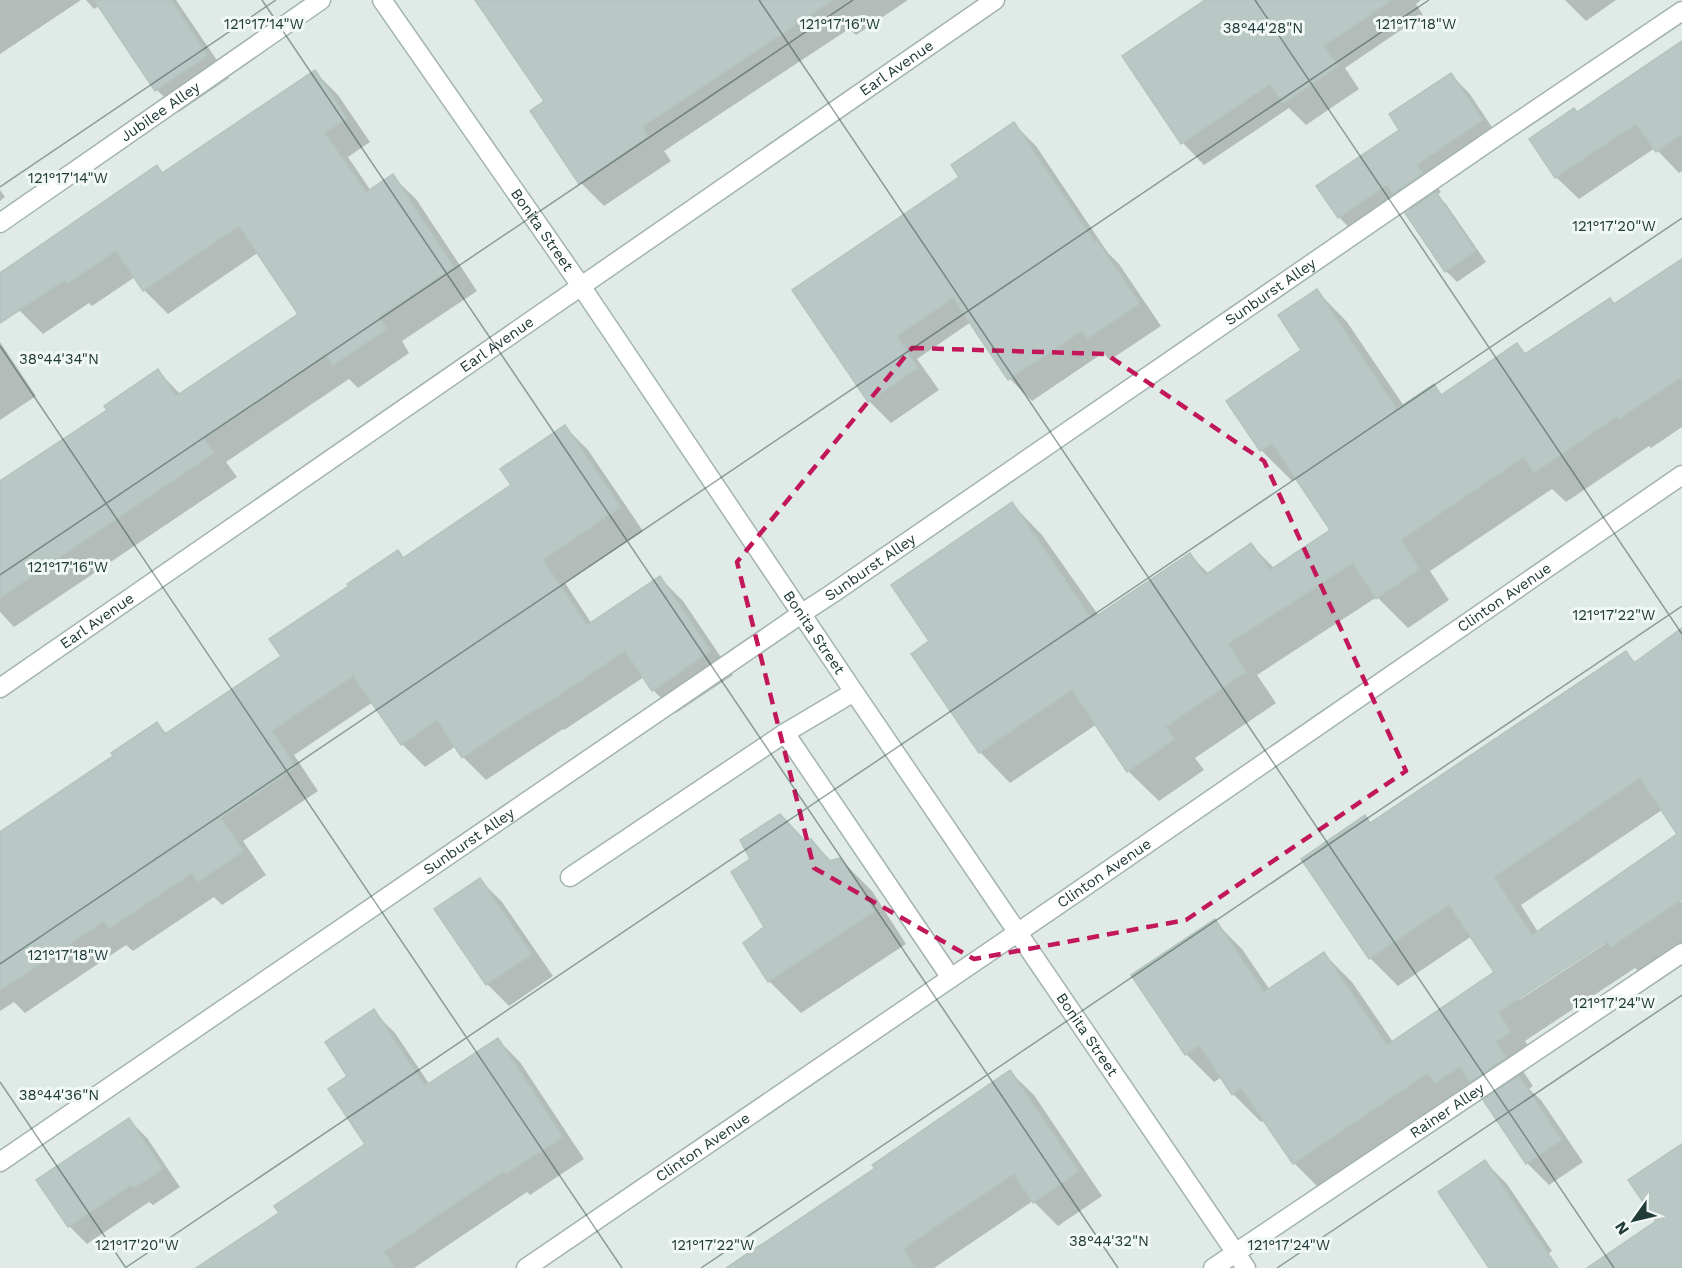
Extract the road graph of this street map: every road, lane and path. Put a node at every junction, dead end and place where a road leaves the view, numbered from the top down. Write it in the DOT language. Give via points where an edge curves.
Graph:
graph roads {
  1 [pos="321,0"];
  2 [pos="382,0"];
  3 [pos="995,0"];
  4 [pos="1682,11"];
  5 [pos="0,223"];
  6 [pos="581,286"];
  7 [pos="1682,475"];
  8 [pos="801,614"];
  9 [pos="0,688"];
  10 [pos="854,692"];
  11 [pos="785,733"];
  12 [pos="570,877"];
  13 [pos="1017,932"];
  14 [pos="1682,952"];
  15 [pos="951,978"];
  16 [pos="0,1162"];
  17 [pos="1235,1253"];
  18 [pos="526,1268"];
  19 [pos="1213,1268"];
  20 [pos="1246,1268"];
  1 -- 5 [label="street, Jubilee Alley"];
  2 -- 6 [label="street, Bonita Street"];
  3 -- 6 [label="street, Earl Avenue"];
  4 -- 8 [label="street, Sunburst Alley"];
  6 -- 8 [label="street, Bonita Street"];
  6 -- 9 [label="street, Earl Avenue"];
  7 -- 13 [label="street, Clinton Avenue"];
  8 -- 10 [label="street, Bonita Street"];
  8 -- 16 [label="street, Sunburst Alley"];
  10 -- 11 [label="street"];
  10 -- 13 [label="street, Bonita Street"];
  11 -- 12 [label="street"];
  11 -- 15 [label="street"];
  13 -- 15 [label="street, Clinton Avenue"];
  13 -- 17 [label="street, Bonita Street"];
  14 -- 17 [label="street, Rainer Alley"];
  15 -- 18 [label="street, Clinton Avenue"];
  17 -- 19 [label="street, Rainer Alley"];
  17 -- 20 [label="street, Bonita Street"];
}
